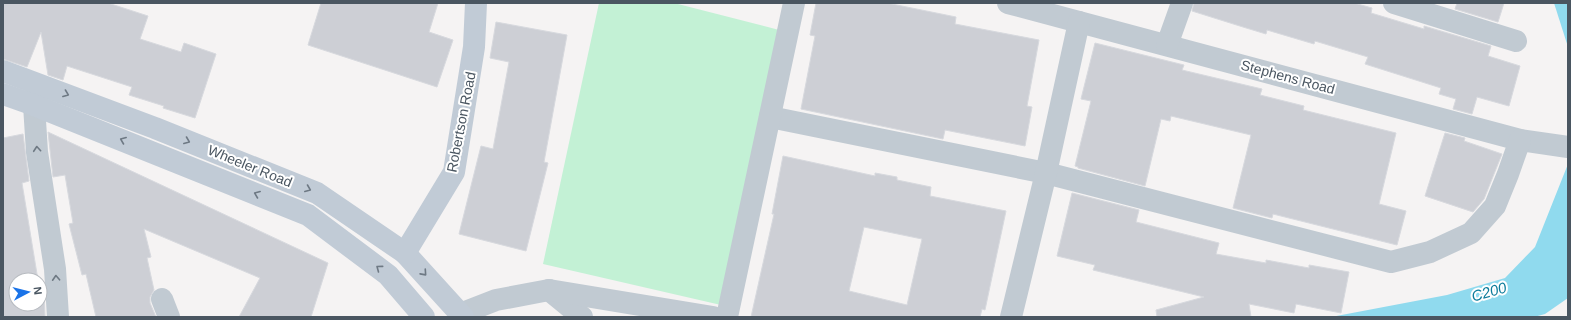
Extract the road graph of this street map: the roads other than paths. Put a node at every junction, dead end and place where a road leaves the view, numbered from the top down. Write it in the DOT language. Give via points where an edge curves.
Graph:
graph roads {
  1 [pos="476,3"];
  2 [pos="794,3"];
  3 [pos="1008,3"];
  4 [pos="1182,3"];
  5 [pos="1394,3"];
  6 [pos="1079,22"];
  7 [pos="1516,41"];
  8 [pos="1167,45"];
  9 [pos="3,71"];
  10 [pos="38,84"];
  11 [pos="3,94"];
  12 [pos="34,105"];
  13 [pos="770,117"];
  14 [pos="155,128"];
  15 [pos="1520,140"];
  16 [pos="1568,147"];
  17 [pos="148,150"];
  18 [pos="1046,173"];
  19 [pos="405,253"];
  20 [pos="549,290"];
  21 [pos="492,308"];
  22 [pos="461,316"];
  23 [pos="58,317"];
  24 [pos="424,317"];
  25 [pos="582,317"];
  26 [pos="713,317"];
  27 [pos="727,317"];
  28 [pos="1011,317"];
  1 -- 19 [label="main road, Robertson Road" via="474,47 454,172"];
  2 -- 13 [label="street"];
  3 -- 6 [label="street, Stephens Road"];
  4 -- 8 [label="street"];
  5 -- 7 [label="street"];
  6 -- 8 [label="street, Stephens Road"];
  6 -- 18 [label="street"];
  8 -- 15 [label="street, Stephens Road"];
  9 -- 10 [label="main road, Wheeler Road"];
  10 -- 12 [label="street"];
  10 -- 14 [label="main road, Wheeler Road, one-way"];
  11 -- 12 [label="main road, Wheeler Road"];
  17 -- 12 [label="main road, Wheeler Road, one-way"];
  23 -- 12 [label="street, one-way" via="56,269 38,152"];
  13 -- 18 [label="street"];
  13 -- 27 [label="street"];
  14 -- 17 [label="main road"];
  14 -- 19 [label="main road, Wheeler Road, one-way" via="316,192"];
  15 -- 16 [label="street, Stephens Road"];
  15 -- 18 [label="street" via="1495,206 1471,233 1430,252 1391,262"];
  24 -- 17 [label="main road, Wheeler Road, one-way" via="388,275 308,215"];
  18 -- 28 [label="street"];
  19 -- 22 [label="main road, Wheeler Road, one-way"];
  20 -- 21 [label="street"];
  20 -- 25 [label="street"];
  20 -- 26 [label="street"];
  21 -- 22 [label="street"];
}
